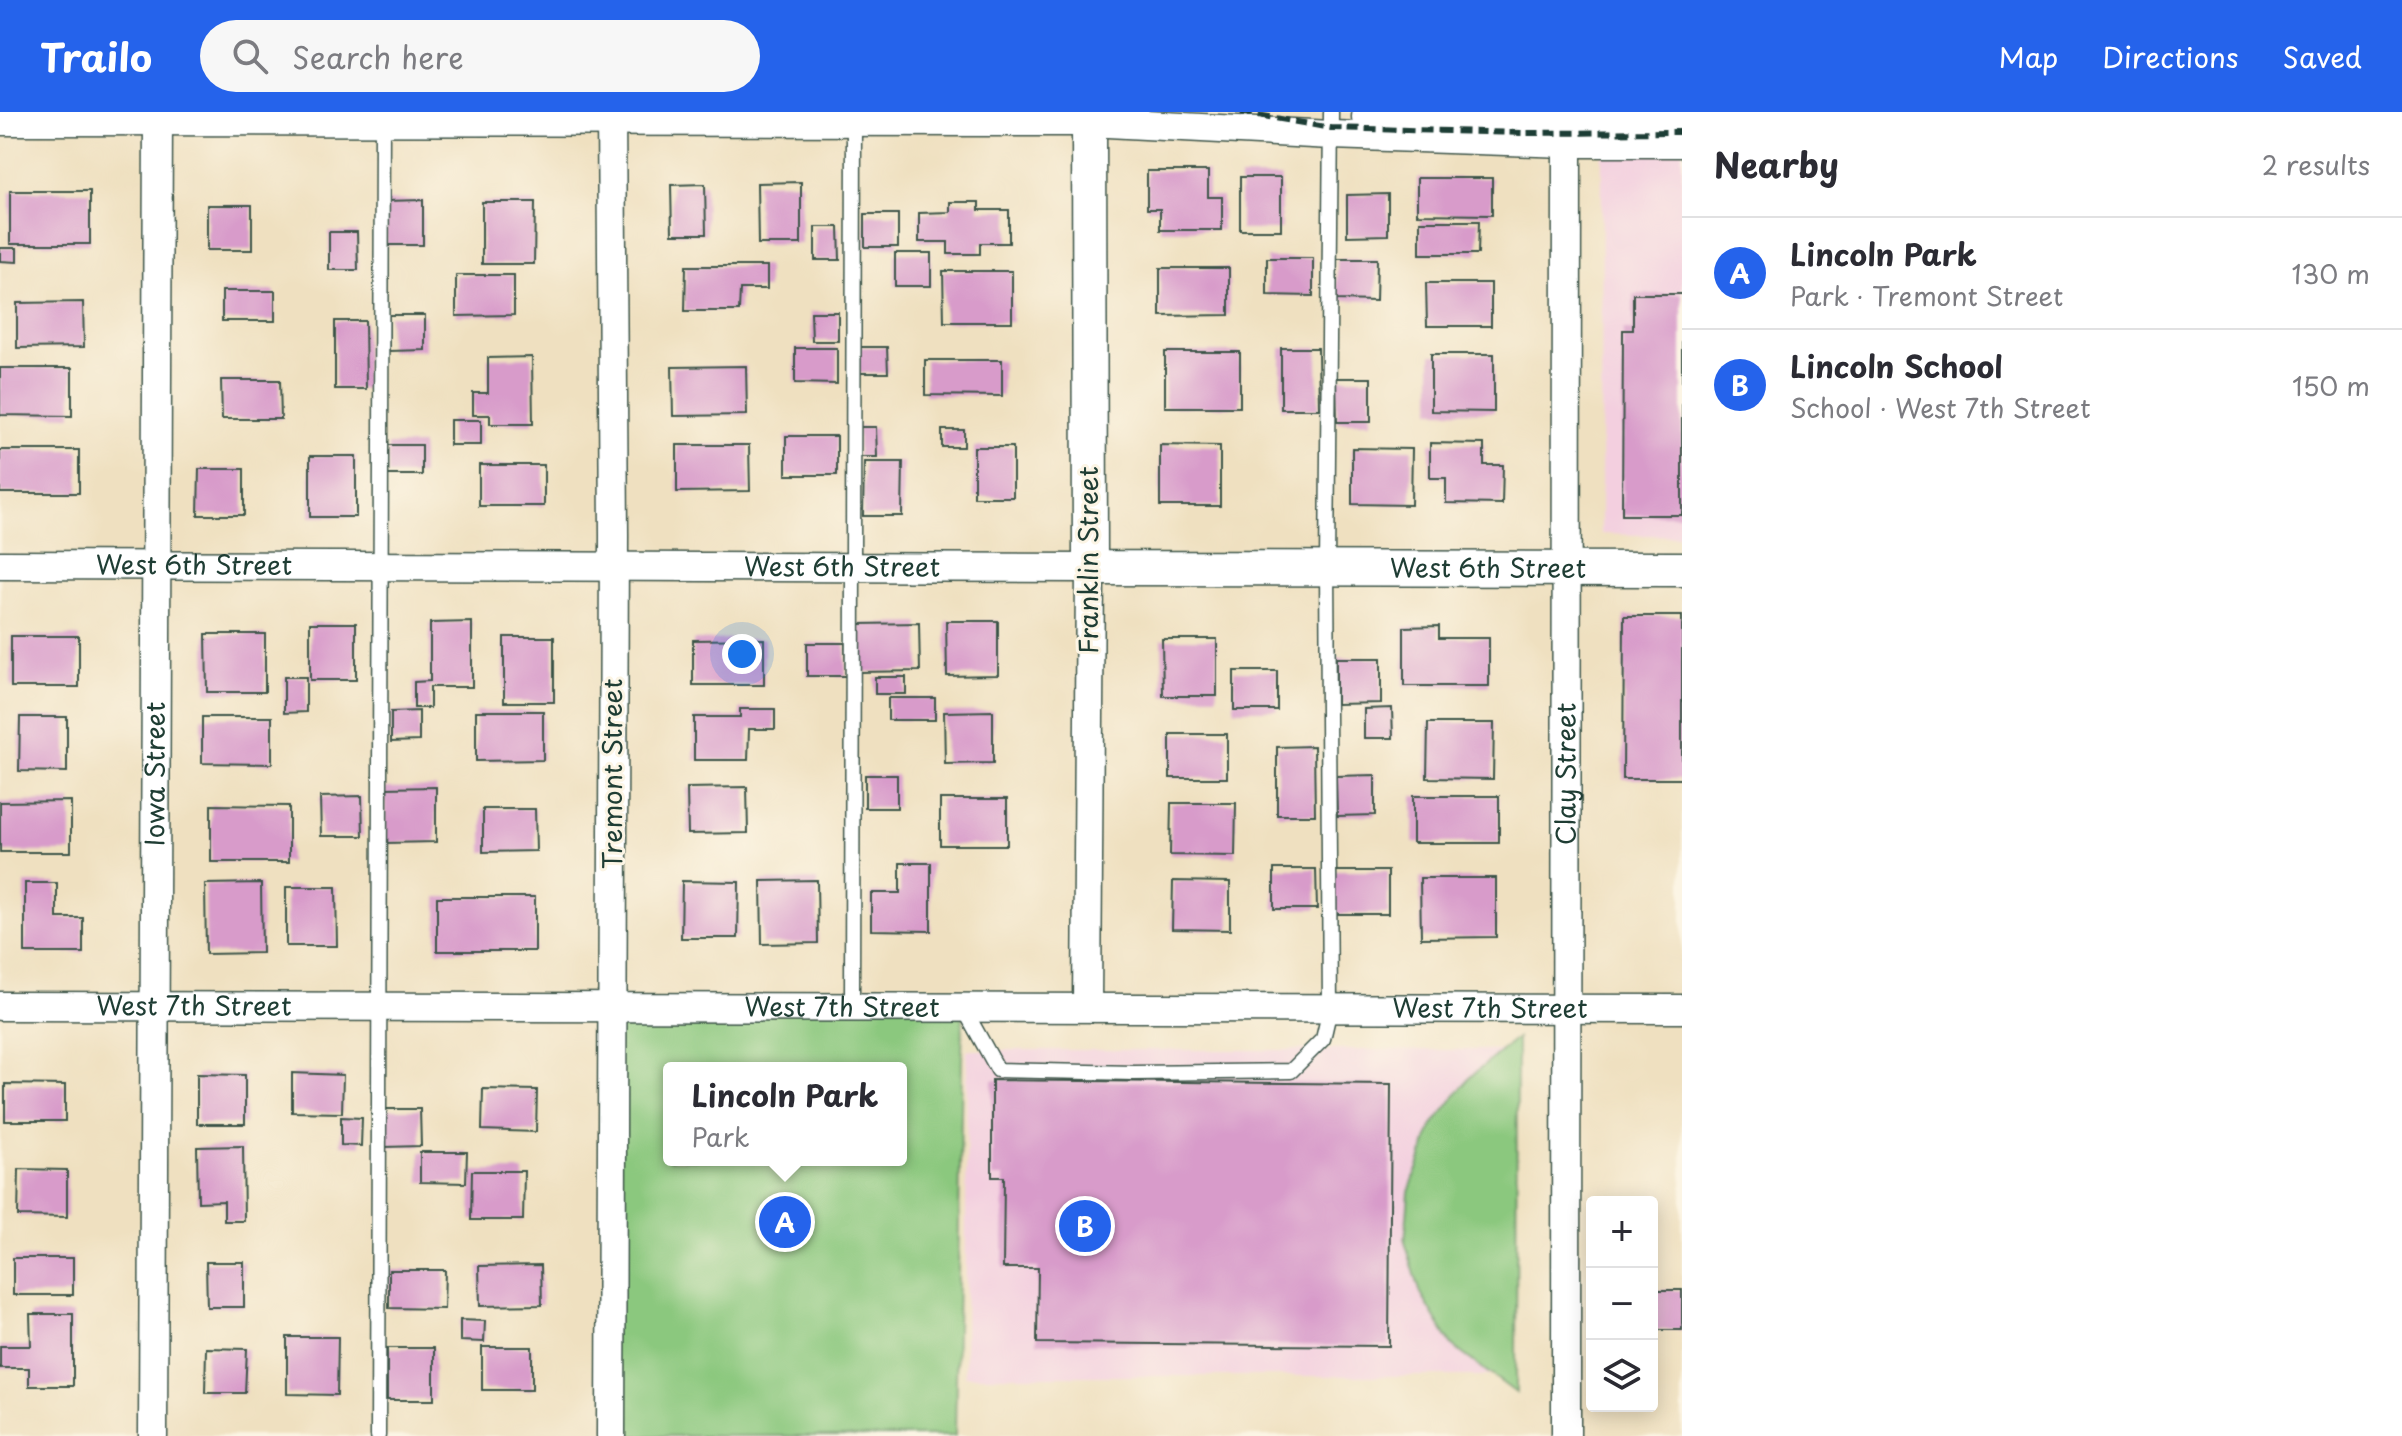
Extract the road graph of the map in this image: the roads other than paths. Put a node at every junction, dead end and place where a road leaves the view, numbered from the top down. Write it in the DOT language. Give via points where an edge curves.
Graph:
graph roads {
  1 [pos="158,117"];
  2 [pos="382,117"];
  3 [pos="854,117"];
  4 [pos="1089,117"];
  5 [pos="611,118"];
  6 [pos="1682,119"];
  7 [pos="0,121"];
  8 [pos="1331,121"];
  9 [pos="1567,125"];
  10 [pos="1682,143"];
  11 [pos="0,565"];
  12 [pos="156,565"];
  13 [pos="380,566"];
  14 [pos="614,566"];
  15 [pos="1090,568"];
  16 [pos="1327,568"];
  17 [pos="1568,568"];
  18 [pos="852,569"];
  19 [pos="1682,569"];
  20 [pos="0,1006"];
  21 [pos="155,1006"];
  22 [pos="379,1007"];
  23 [pos="611,1007"];
  24 [pos="852,1007"];
  25 [pos="963,1007"];
  26 [pos="1087,1007"];
  27 [pos="1330,1009"];
  28 [pos="1682,1009"];
  29 [pos="1567,1010"];
  30 [pos="153,1436"];
  31 [pos="378,1436"];
  32 [pos="611,1436"];
  33 [pos="1566,1436"];
  1 -- 2 [label="street"];
  1 -- 7 [label="street"];
  1 -- 12 [label="street, Iowa Street"];
  2 -- 5 [label="street"];
  2 -- 13 [label="lane"];
  3 -- 4 [label="street"];
  3 -- 5 [label="street"];
  3 -- 18 [label="lane"];
  4 -- 8 [label="street"];
  4 -- 15 [label="street, Franklin Street"];
  5 -- 14 [label="street, Tremont Street"];
  6 -- 9 [label="street"];
  8 -- 9 [label="street"];
  8 -- 16 [label="lane"];
  9 -- 10 [label="street"];
  9 -- 17 [label="street, Clay Street"];
  11 -- 12 [label="street, West 6th Street"];
  12 -- 13 [label="street, West 6th Street"];
  12 -- 21 [label="street, Iowa Street"];
  13 -- 14 [label="street, West 6th Street"];
  13 -- 22 [label="lane"];
  14 -- 18 [label="street, West 6th Street"];
  14 -- 23 [label="street, Tremont Street"];
  15 -- 16 [label="street, West 6th Street"];
  15 -- 18 [label="street, West 6th Street"];
  15 -- 26 [label="street, Franklin Street"];
  16 -- 17 [label="street, West 6th Street"];
  16 -- 27 [label="lane"];
  17 -- 19 [label="street, West 6th Street"];
  17 -- 29 [label="street, Clay Street"];
  18 -- 24 [label="lane"];
  20 -- 21 [label="street, West 7th Street"];
  21 -- 22 [label="street, West 7th Street"];
  21 -- 30 [label="street, Iowa Street"];
  22 -- 23 [label="street, West 7th Street"];
  22 -- 31 [label="lane"];
  23 -- 24 [label="street, West 7th Street"];
  23 -- 32 [label="street, Tremont Street"];
  24 -- 25 [label="street, West 7th Street"];
  25 -- 26 [label="street, West 7th Street"];
  25 -- 27 [label="lane" via="998,1070 1134,1073 1291,1071 1323,1039"];
  26 -- 27 [label="street, West 7th Street"];
  27 -- 29 [label="street, West 7th Street"];
  28 -- 29 [label="street, West 7th Street"];
  29 -- 33 [label="street, Clay Street"];
}
